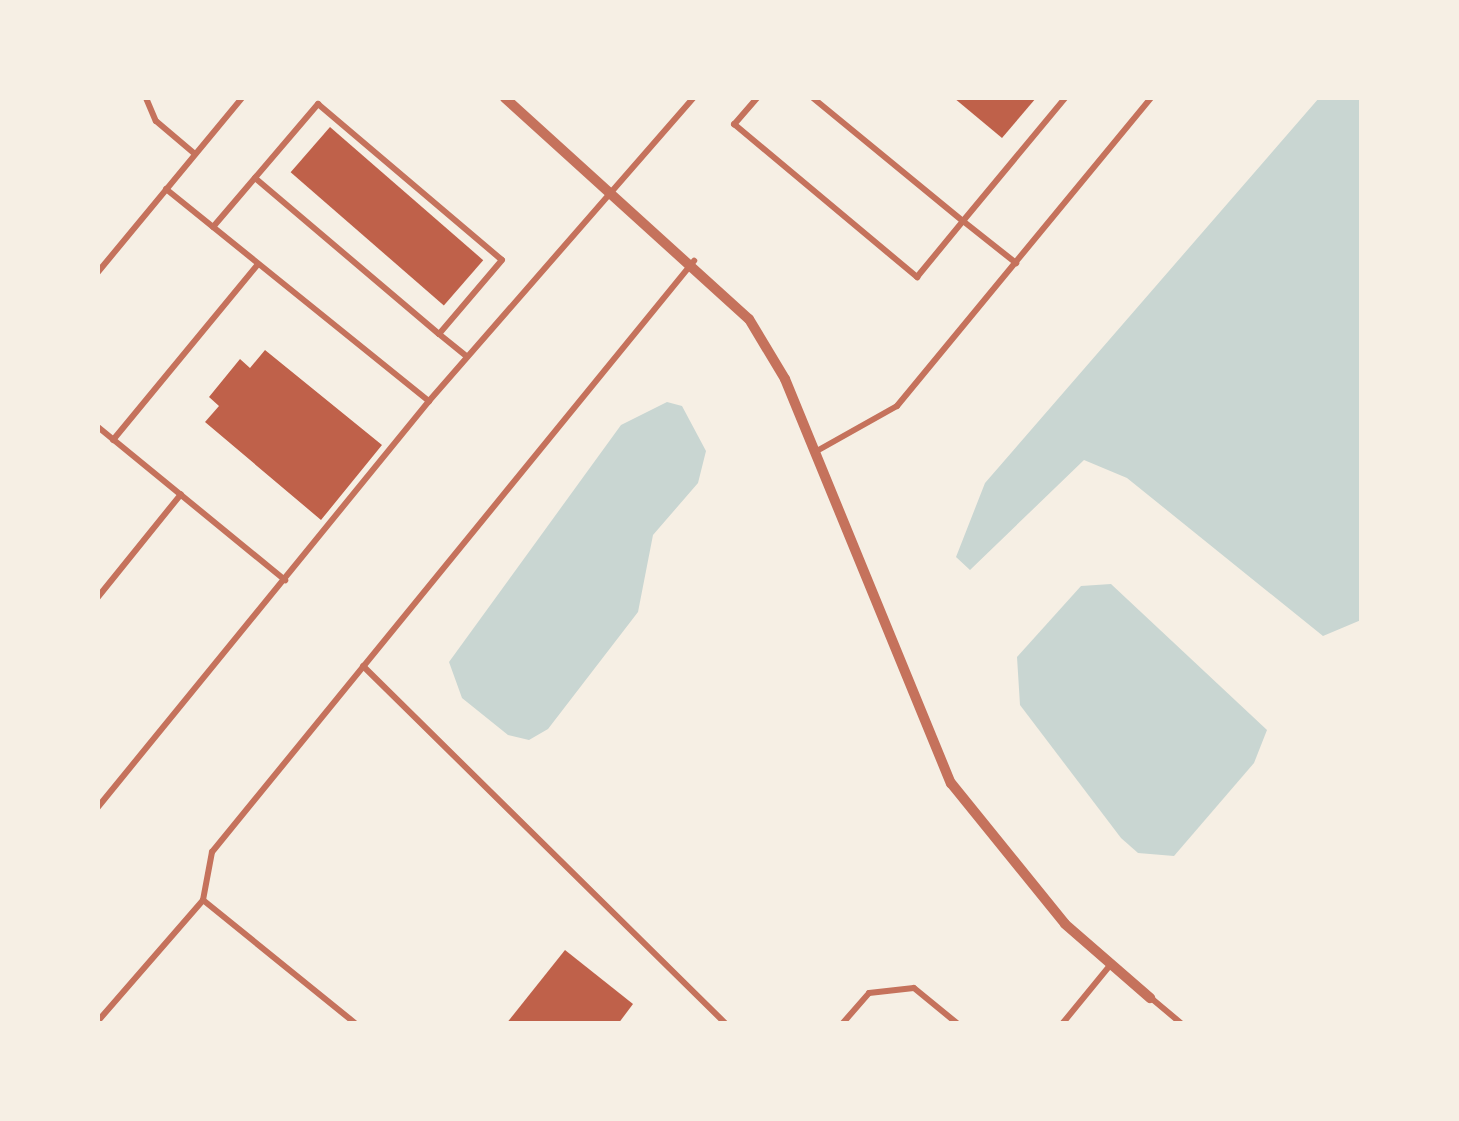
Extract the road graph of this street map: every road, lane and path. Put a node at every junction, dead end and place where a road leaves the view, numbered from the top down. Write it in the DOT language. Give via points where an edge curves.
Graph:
graph roads {
  1 [pos="146,98"];
  2 [pos="242,98"];
  3 [pos="506,98"];
  4 [pos="693,98"];
  5 [pos="757,98"];
  6 [pos="813,98"];
  7 [pos="1065,98"];
  8 [pos="1151,98"];
  9 [pos="196,154"];
  10 [pos="255,178"];
  11 [pos="166,189"];
  12 [pos="614,189"];
  13 [pos="963,221"];
  14 [pos="213,227"];
  15 [pos="694,260"];
  16 [pos="1016,262"];
  17 [pos="258,264"];
  18 [pos="98,272"];
  19 [pos="439,334"];
  20 [pos="467,358"];
  21 [pos="428,401"];
  22 [pos="98,427"];
  23 [pos="113,440"];
  24 [pos="815,452"];
  25 [pos="181,494"];
  26 [pos="285,580"];
  27 [pos="98,596"];
  28 [pos="364,666"];
  29 [pos="98,808"];
  30 [pos="203,900"];
  31 [pos="1112,964"];
  32 [pos="1150,998"];
  33 [pos="98,1021"];
  34 [pos="356,1024"];
  35 [pos="726,1024"];
  36 [pos="842,1024"];
  37 [pos="958,1024"];
  38 [pos="1062,1024"];
  39 [pos="1182,1024"];
  1 -- 9 [label="lane" via="156,121"];
  2 -- 9 [label="lane"];
  3 -- 12 [label="street"];
  4 -- 12 [label="lane"];
  5 -- 13 [label="lane" via="734,124 916,276"];
  6 -- 13 [label="lane"];
  7 -- 13 [label="lane"];
  8 -- 16 [label="lane"];
  9 -- 11 [label="lane"];
  10 -- 14 [label="lane"];
  10 -- 19 [label="lane"];
  10 -- 19 [label="lane" via="318,104 474,236 502,260"];
  11 -- 14 [label="lane"];
  11 -- 18 [label="lane"];
  12 -- 15 [label="street"];
  12 -- 20 [label="lane"];
  13 -- 16 [label="lane"];
  14 -- 17 [label="lane"];
  15 -- 24 [label="street" via="749,318"];
  15 -- 28 [label="lane"];
  16 -- 24 [label="lane" via="898,406"];
  17 -- 21 [label="lane"];
  17 -- 23 [label="lane"];
  19 -- 20 [label="lane"];
  20 -- 21 [label="lane"];
  21 -- 26 [label="lane"];
  22 -- 23 [label="lane"];
  23 -- 25 [label="lane"];
  24 -- 31 [label="street" via="951,783 1013,866"];
  25 -- 26 [label="lane"];
  25 -- 27 [label="lane"];
  26 -- 29 [label="lane"];
  28 -- 30 [label="lane" via="212,852"];
  28 -- 35 [label="lane"];
  30 -- 33 [label="lane"];
  30 -- 34 [label="lane"];
  31 -- 32 [label="street"];
  31 -- 38 [label="lane"];
  32 -- 39 [label="lane"];
  36 -- 37 [label="lane" via="870,994 914,988"];
}
